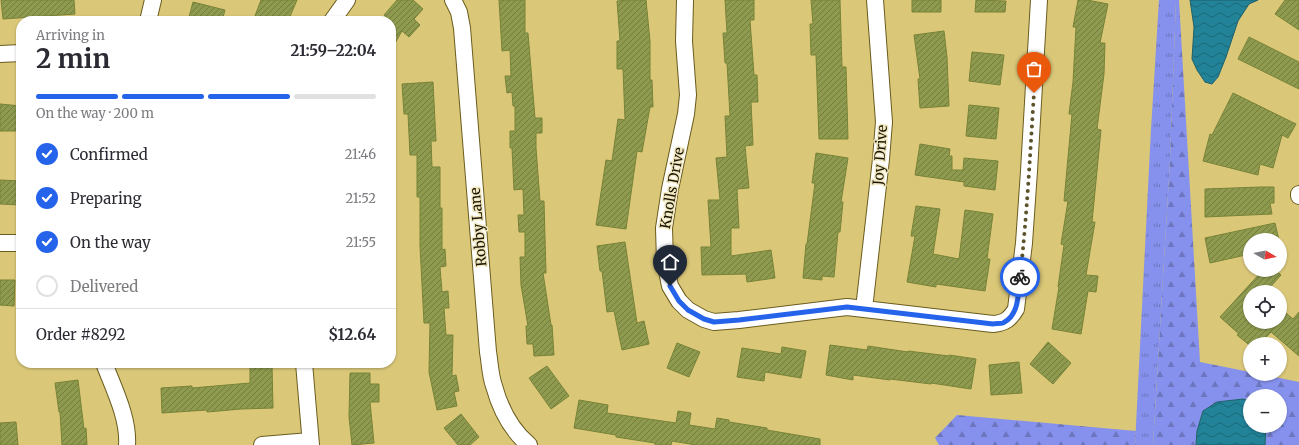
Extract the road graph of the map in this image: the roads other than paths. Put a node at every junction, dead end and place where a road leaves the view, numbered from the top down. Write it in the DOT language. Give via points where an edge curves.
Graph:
graph roads {
  1 [pos="153,0"];
  2 [pos="347,0"];
  3 [pos="453,0"];
  4 [pos="685,0"];
  5 [pos="875,0"];
  6 [pos="1039,0"];
  7 [pos="149,16"];
  8 [pos="336,16"];
  9 [pos="16,53"];
  10 [pos="0,54"];
  11 [pos="0,243"];
  12 [pos="16,243"];
  13 [pos="864,309"];
  14 [pos="106,368"];
  15 [pos="304,368"];
  16 [pos="311,443"];
  17 [pos="128,445"];
  18 [pos="262,445"];
  19 [pos="529,445"];
  1 -- 7 [label="street"];
  2 -- 8 [label="street"];
  3 -- 19 [label="street, Robby Lane" via="462,28 488,352 493,385 513,428"];
  4 -- 13 [label="street, Knolls Drive" via="684,41 688,94 664,228 665,261 670,286 688,310 714,322 847,307"];
  5 -- 13 [label="street, Joy Drive" via="884,122"];
  6 -- 13 [label="street, Knolls Drive" via="1029,179 1016,309 1003,323 993,324"];
  9 -- 10 [label="street"];
  11 -- 12 [label="street"];
  14 -- 17 [label="street" via="125,421"];
  15 -- 16 [label="street"];
  16 -- 18 [label="street"];
}
